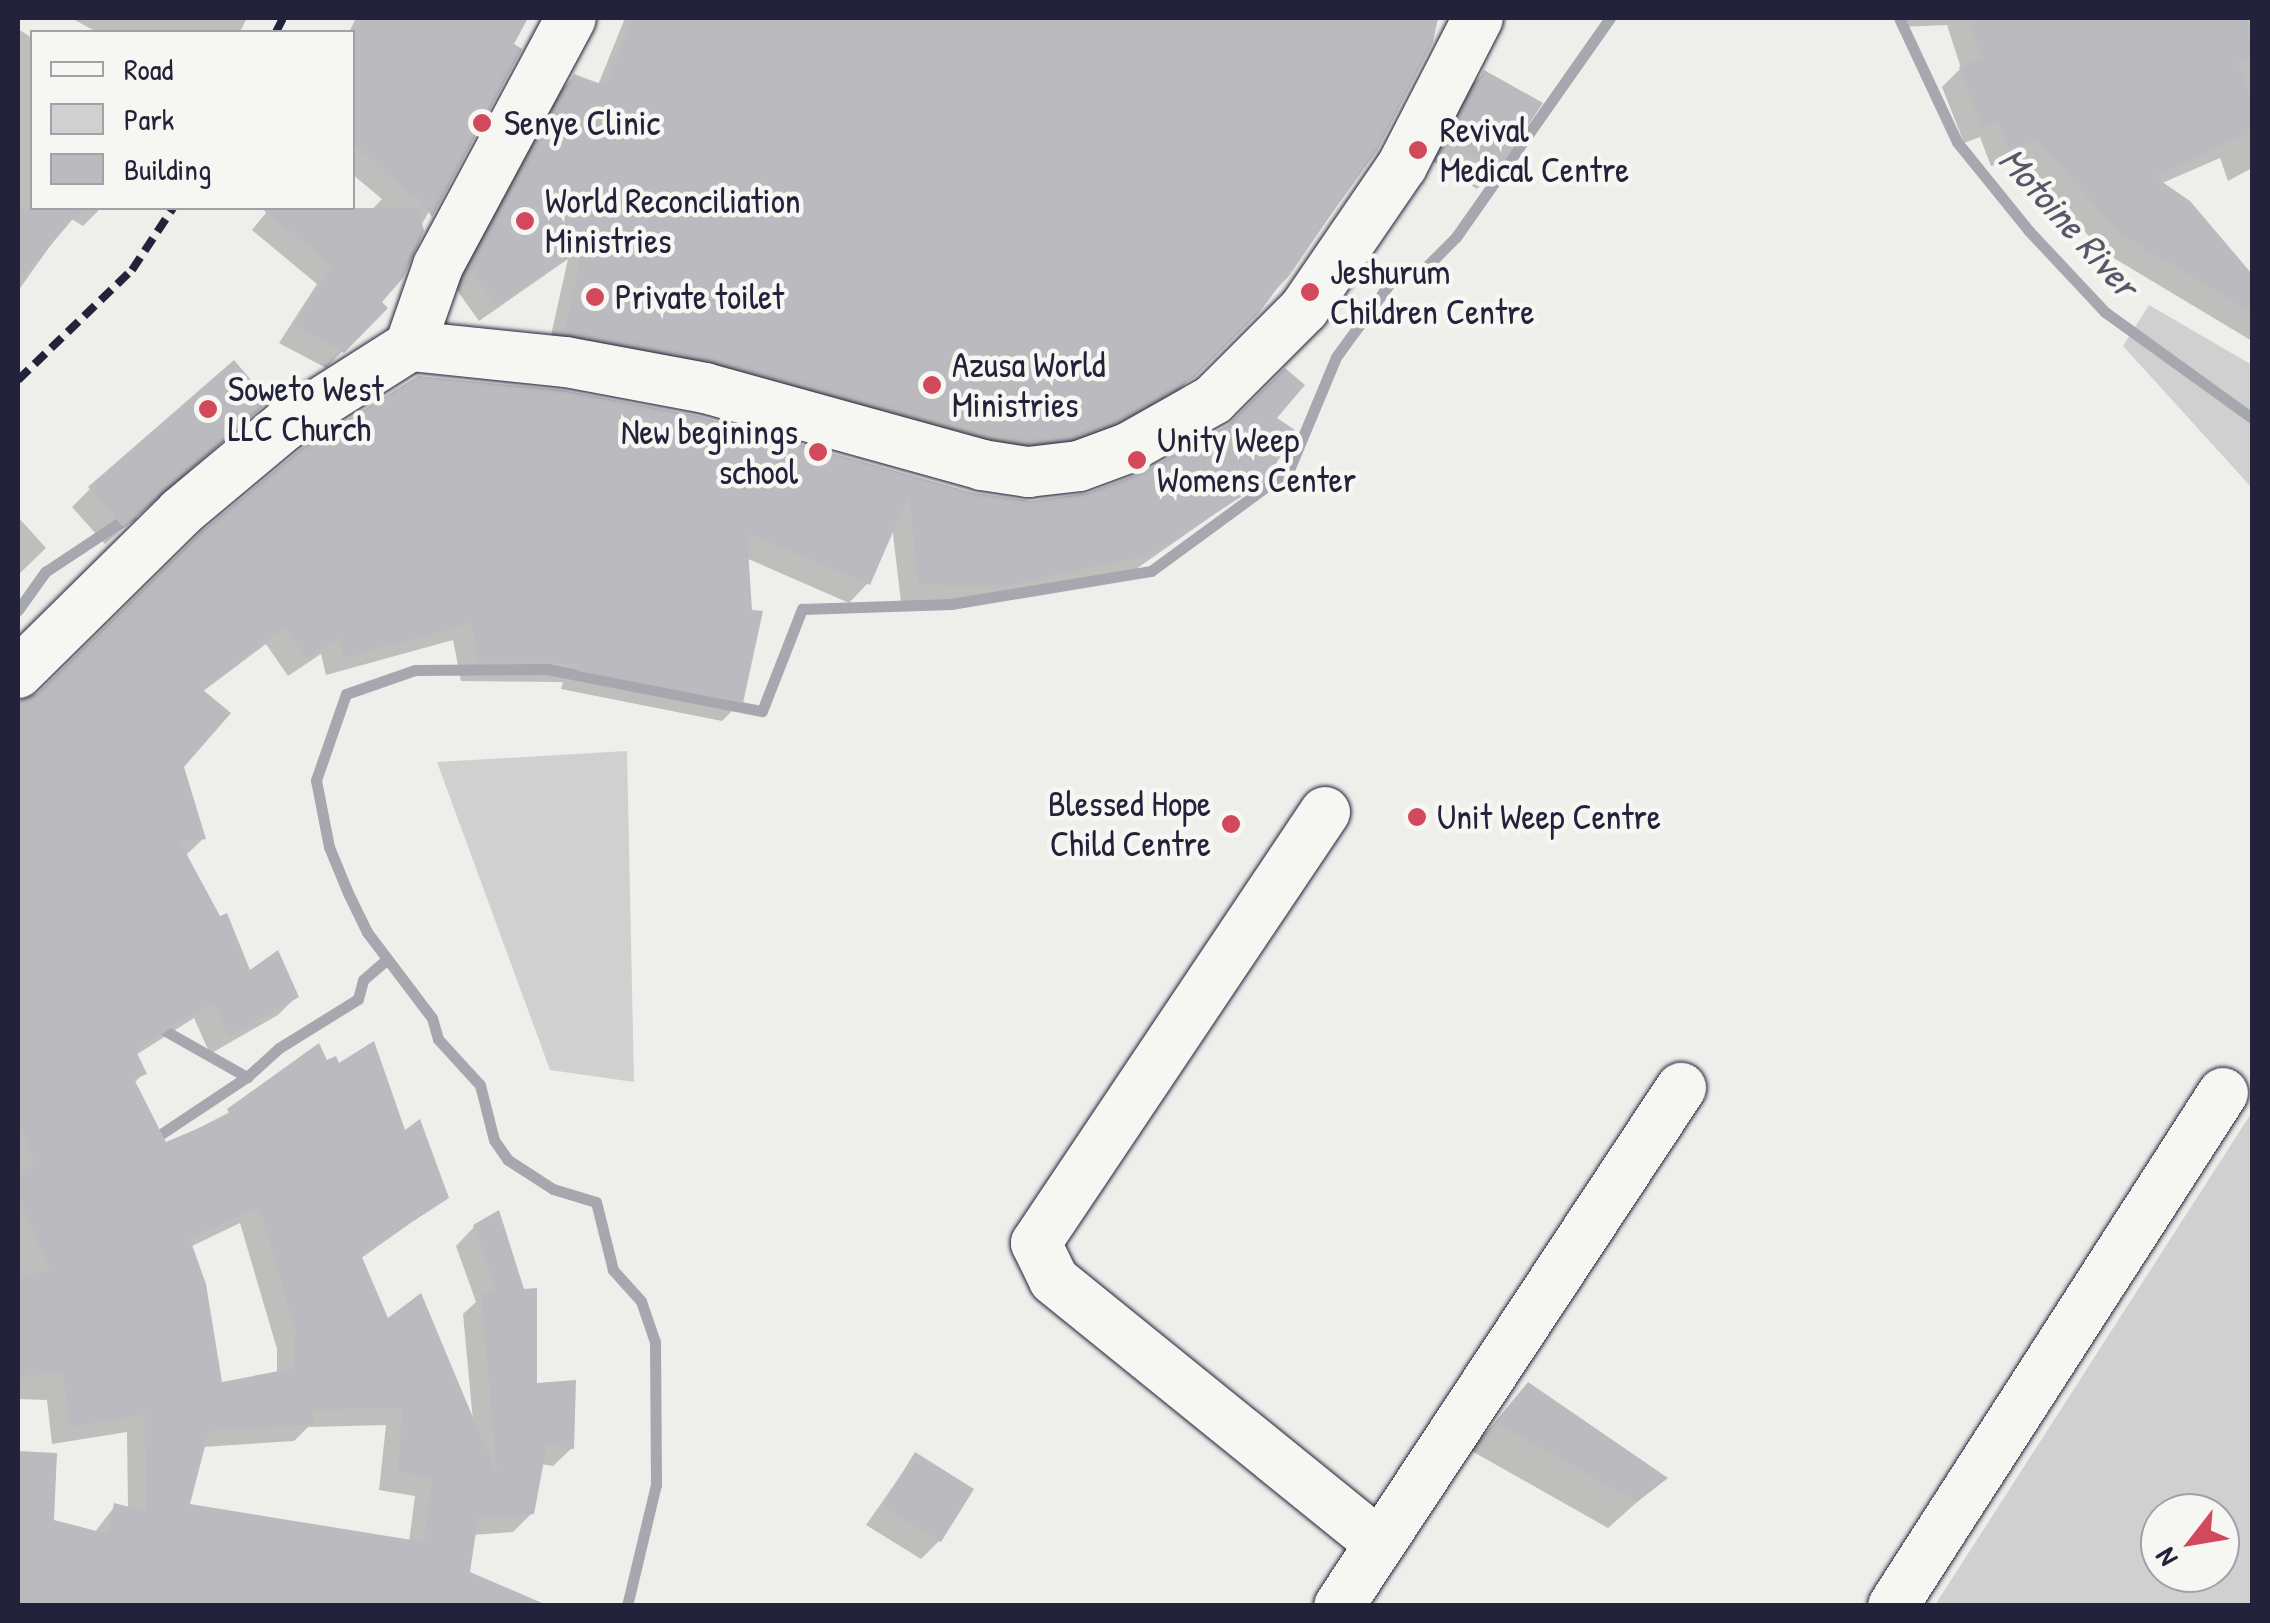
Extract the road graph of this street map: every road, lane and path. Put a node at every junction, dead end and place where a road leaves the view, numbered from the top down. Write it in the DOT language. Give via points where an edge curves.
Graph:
graph roads {
  1 [pos="571,18"];
  2 [pos="1478,18"];
  3 [pos="410,346"];
  4 [pos="18,674"];
  5 [pos="1326,812"];
  6 [pos="1681,1088"];
  7 [pos="2223,1093"];
  8 [pos="1380,1544"];
  9 [pos="1339,1606"];
  10 [pos="1893,1606"];
  1 -- 3 [label="street" via="562,46 438,266"];
  2 -- 3 [label="street" via="1402,166 1304,309 1255,364 1176,426 1079,466 1028,472 982,465 686,384 566,362"];
  3 -- 4 [label="street" via="301,412 181,512"];
  5 -- 8 [label="street" via="1036,1243 1054,1280"];
  6 -- 8 [label="street"];
  7 -- 10 [label="street"];
  8 -- 9 [label="street"];
}
